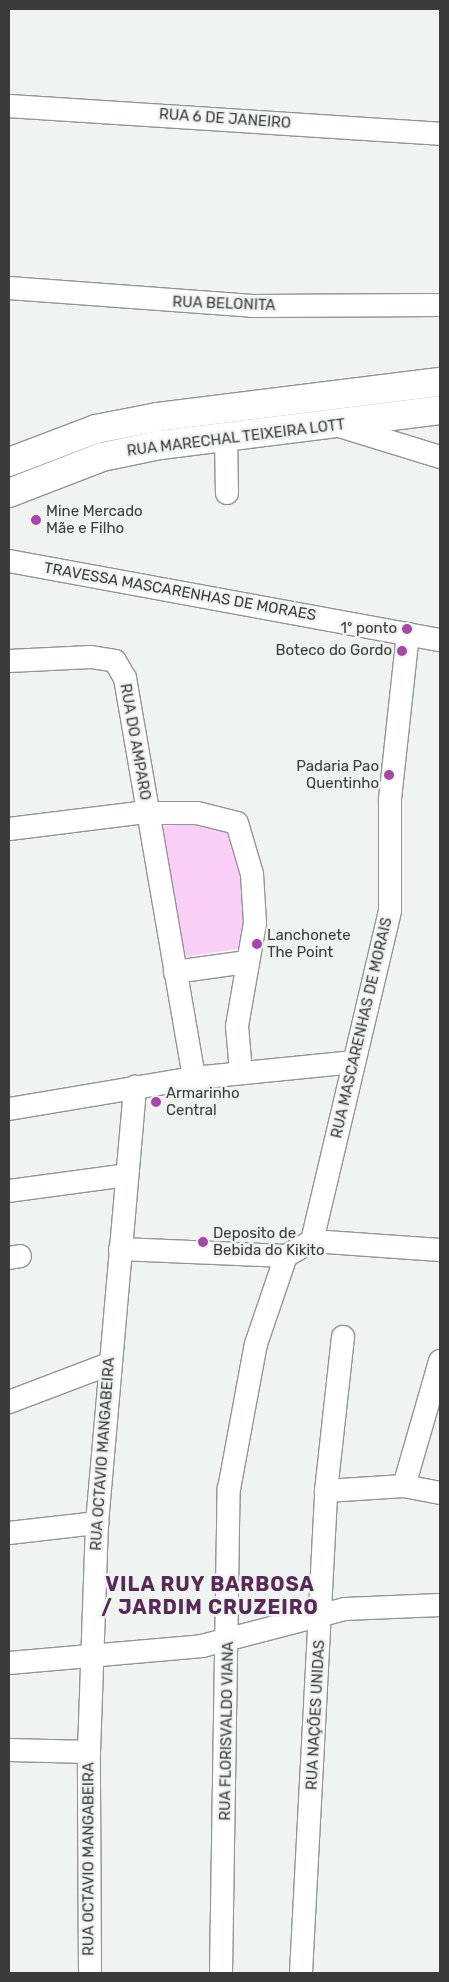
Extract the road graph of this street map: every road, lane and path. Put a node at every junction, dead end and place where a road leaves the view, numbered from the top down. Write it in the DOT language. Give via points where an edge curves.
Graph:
graph roads {
  1 [pos="9,106"];
  2 [pos="440,134"];
  3 [pos="9,288"];
  4 [pos="440,305"];
  5 [pos="440,382"];
  6 [pos="221,409"];
  7 [pos="440,410"];
  8 [pos="336,425"];
  9 [pos="226,438"];
  10 [pos="440,457"];
  11 [pos="9,462"];
  12 [pos="9,493"];
  13 [pos="227,493"];
  14 [pos="9,561"];
  15 [pos="408,634"];
  16 [pos="440,640"];
  17 [pos="9,661"];
  18 [pos="147,813"];
  19 [pos="9,829"];
  20 [pos="247,962"];
  21 [pos="175,972"];
  22 [pos="354,1062"];
  23 [pos="241,1072"];
  24 [pos="194,1078"];
  25 [pos="135,1087"];
  26 [pos="9,1109"];
  27 [pos="127,1175"];
  28 [pos="9,1191"];
  29 [pos="312,1240"];
  30 [pos="120,1249"];
  31 [pos="440,1250"];
  32 [pos="286,1256"];
  33 [pos="343,1337"];
  34 [pos="440,1361"];
  35 [pos="109,1364"];
  36 [pos="9,1402"];
  37 [pos="404,1486"];
  38 [pos="326,1491"];
  39 [pos="440,1493"];
  40 [pos="97,1523"];
  41 [pos="9,1533"];
  42 [pos="440,1605"];
  43 [pos="322,1614"];
  44 [pos="229,1640"];
  45 [pos="94,1658"];
  46 [pos="9,1663"];
  47 [pos="9,1750"];
  48 [pos="89,1752"];
  49 [pos="90,1973"];
  50 [pos="221,1973"];
  51 [pos="301,1973"];
  1 -- 2 [label="street, RUA 6 DE JANEIRO"];
  3 -- 4 [label="street, RUA BELONITA" via="214,304"];
  5 -- 6 [label="street, RUA MARECHAL TEIXEIRA LOTT"];
  6 -- 9 [label="street"];
  6 -- 11 [label="street, RUA MARECHAL TEIXEIRA LOTT" via="96,429"];
  7 -- 8 [label="street, RUA MARECHAL TEIXEIRA LOTT"];
  8 -- 9 [label="street, RUA MARECHAL TEIXEIRA LOTT"];
  8 -- 10 [label="street"];
  9 -- 12 [label="street, RUA MARECHAL TEIXEIRA LOTT" via="102,457"];
  9 -- 13 [label="street"];
  14 -- 15 [label="street, TRAVESSA MASCARENHAS DE MORAES"];
  15 -- 16 [label="street, TRAVESSA MASCARENHAS DE MORAES"];
  15 -- 22 [label="street, RUA MASCARENHAS DE MORAIS" via="389,806 390,910"];
  17 -- 18 [label="street, RUA DO AMPARO" via="91,657 115,661 131,702"];
  18 -- 19 [label="street"];
  18 -- 20 [label="street" via="197,813 237,823 252,874 255,923"];
  18 -- 21 [label="street"];
  20 -- 21 [label="street"];
  20 -- 23 [label="street" via="237,1026"];
  21 -- 24 [label="street"];
  22 -- 23 [label="street"];
  22 -- 29 [label="street, RUA MASCARENHAS DE MORAIS"];
  23 -- 24 [label="street"];
  24 -- 25 [label="street"];
  25 -- 26 [label="street"];
  25 -- 27 [label="street, RUA OCTAVIO MANGABEIRA"];
  27 -- 28 [label="street"];
  27 -- 30 [label="street, RUA OCTAVIO MANGABEIRA"];
  29 -- 31 [label="street"];
  29 -- 32 [label="street"];
  30 -- 32 [label="street"];
  30 -- 35 [label="street, RUA OCTAVIO MANGABEIRA"];
  32 -- 44 [label="street, RUA FLORISVALDO VIANA" via="256,1344 239,1421 230,1489"];
  33 -- 38 [label="street, RUA NAÇÕES UNIDAS"];
  34 -- 37 [label="street"];
  35 -- 36 [label="street"];
  35 -- 40 [label="street, RUA OCTAVIO MANGABEIRA"];
  37 -- 38 [label="street"];
  37 -- 39 [label="street"];
  38 -- 43 [label="street, RUA NAÇÕES UNIDAS"];
  40 -- 41 [label="street"];
  40 -- 45 [label="street, RUA OCTAVIO MANGABEIRA"];
  42 -- 43 [label="street" via="345,1609"];
  43 -- 44 [label="street"];
  43 -- 51 [label="street, RUA NAÇÕES UNIDAS"];
  44 -- 45 [label="street"];
  44 -- 50 [label="street, RUA FLORISVALDO VIANA"];
  45 -- 46 [label="street"];
  45 -- 48 [label="street, RUA OCTAVIO MANGABEIRA"];
  47 -- 48 [label="street"];
  48 -- 49 [label="street, RUA OCTAVIO MANGABEIRA"];
}
